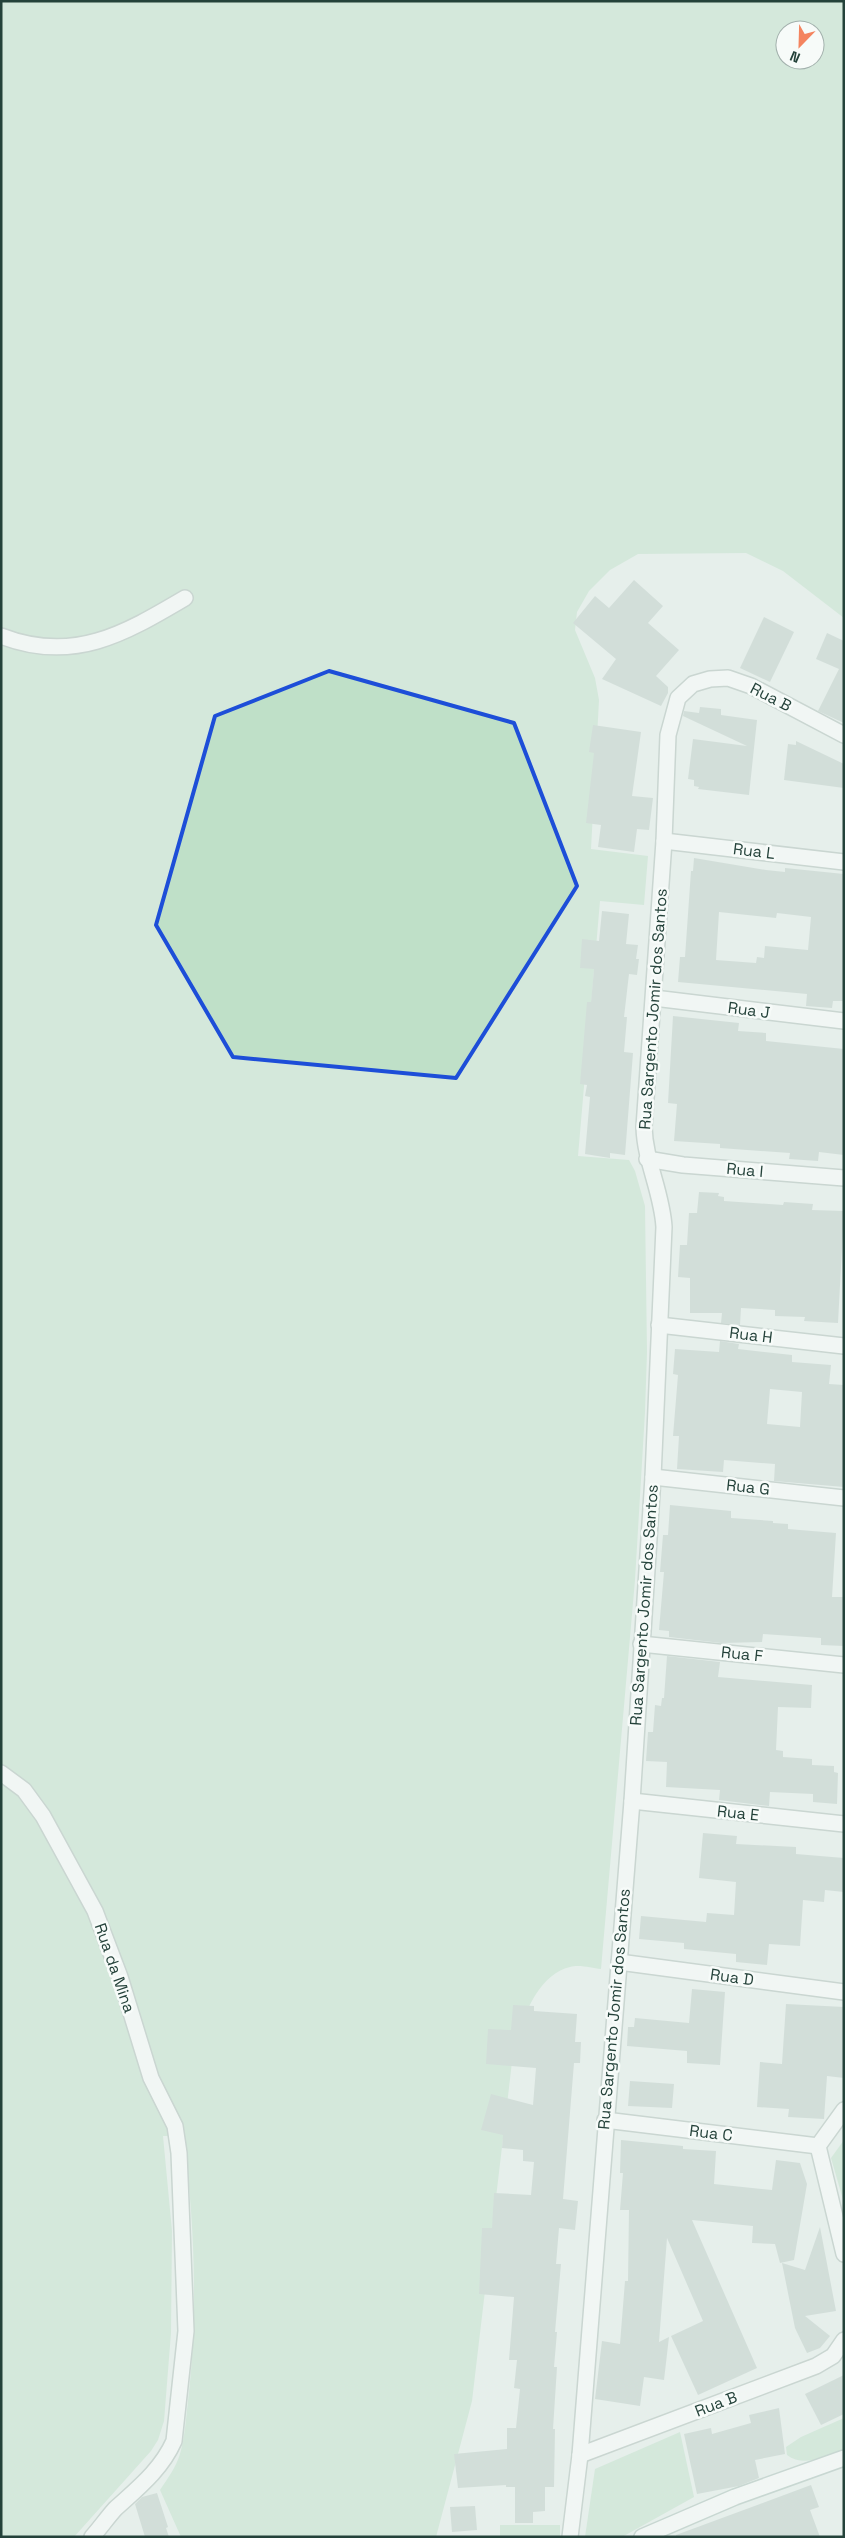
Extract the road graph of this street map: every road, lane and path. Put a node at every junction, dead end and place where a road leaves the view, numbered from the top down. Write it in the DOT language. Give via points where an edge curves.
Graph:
graph roads {
  1 [pos="184,598"];
  2 [pos="1,636"];
  3 [pos="693,684"];
  4 [pos="844,735"];
  5 [pos="664,841"];
  6 [pos="844,862"];
  7 [pos="654,998"];
  8 [pos="844,1021"];
  9 [pos="647,1159"];
  10 [pos="844,1178"];
  11 [pos="659,1325"];
  12 [pos="844,1346"];
  13 [pos="653,1477"];
  14 [pos="844,1498"];
  15 [pos="640,1644"];
  16 [pos="844,1665"];
  17 [pos="1,1773"];
  18 [pos="632,1801"];
  19 [pos="844,1824"];
  20 [pos="619,1962"];
  21 [pos="844,1992"];
  22 [pos="844,2110"];
  23 [pos="605,2120"];
  24 [pos="818,2146"];
  25 [pos="844,2254"];
  26 [pos="844,2340"];
  27 [pos="580,2455"];
  28 [pos="844,2458"];
  29 [pos="92,2537"];
  30 [pos="570,2537"];
  31 [pos="642,2537"];
  1 -- 2 [label="street" via="136,627 88,644 46,646"];
  3 -- 4 [label="street, Rua B" via="719,678 739,681"];
  3 -- 5 [label="street, Rua Sargento Jomir dos Santos" via="678,698 669,725"];
  5 -- 6 [label="street, Rua L"];
  5 -- 7 [label="street, Rua Sargento Jomir dos Santos"];
  7 -- 8 [label="street, Rua J"];
  7 -- 9 [label="street, Rua Sargento Jomir dos Santos" via="644,1127"];
  9 -- 10 [label="street, Rua I" via="683,1165"];
  9 -- 11 [label="street, Rua Sargento Jomir dos Santos" via="663,1213"];
  11 -- 12 [label="street, Rua H"];
  11 -- 13 [label="street, Rua Sargento Jomir dos Santos"];
  13 -- 14 [label="street, Rua G"];
  13 -- 15 [label="street, Rua Sargento Jomir dos Santos"];
  15 -- 16 [label="street, Rua F"];
  15 -- 18 [label="street, Rua Sargento Jomir dos Santos"];
  17 -- 29 [label="street, Rua da Mina" via="24,1790 43,1816 95,1911 152,2078 175,2126 182,2185 186,2331 174,2441 167,2457 147,2482 114,2511"];
  18 -- 19 [label="street, Rua E"];
  18 -- 20 [label="street, Rua Sargento Jomir dos Santos"];
  20 -- 21 [label="street, Rua D"];
  20 -- 23 [label="street, Rua Sargento Jomir dos Santos"];
  22 -- 24 [label="street"];
  23 -- 24 [label="street, Rua C"];
  23 -- 27 [label="street, Rua Sargento Jomir dos Santos"];
  24 -- 25 [label="street"];
  26 -- 27 [label="street, Rua B" via="833,2356 816,2366"];
  27 -- 30 [label="street, Rua Sargento Jomir dos Santos"];
  28 -- 31 [label="street" via="726,2500"];
}
